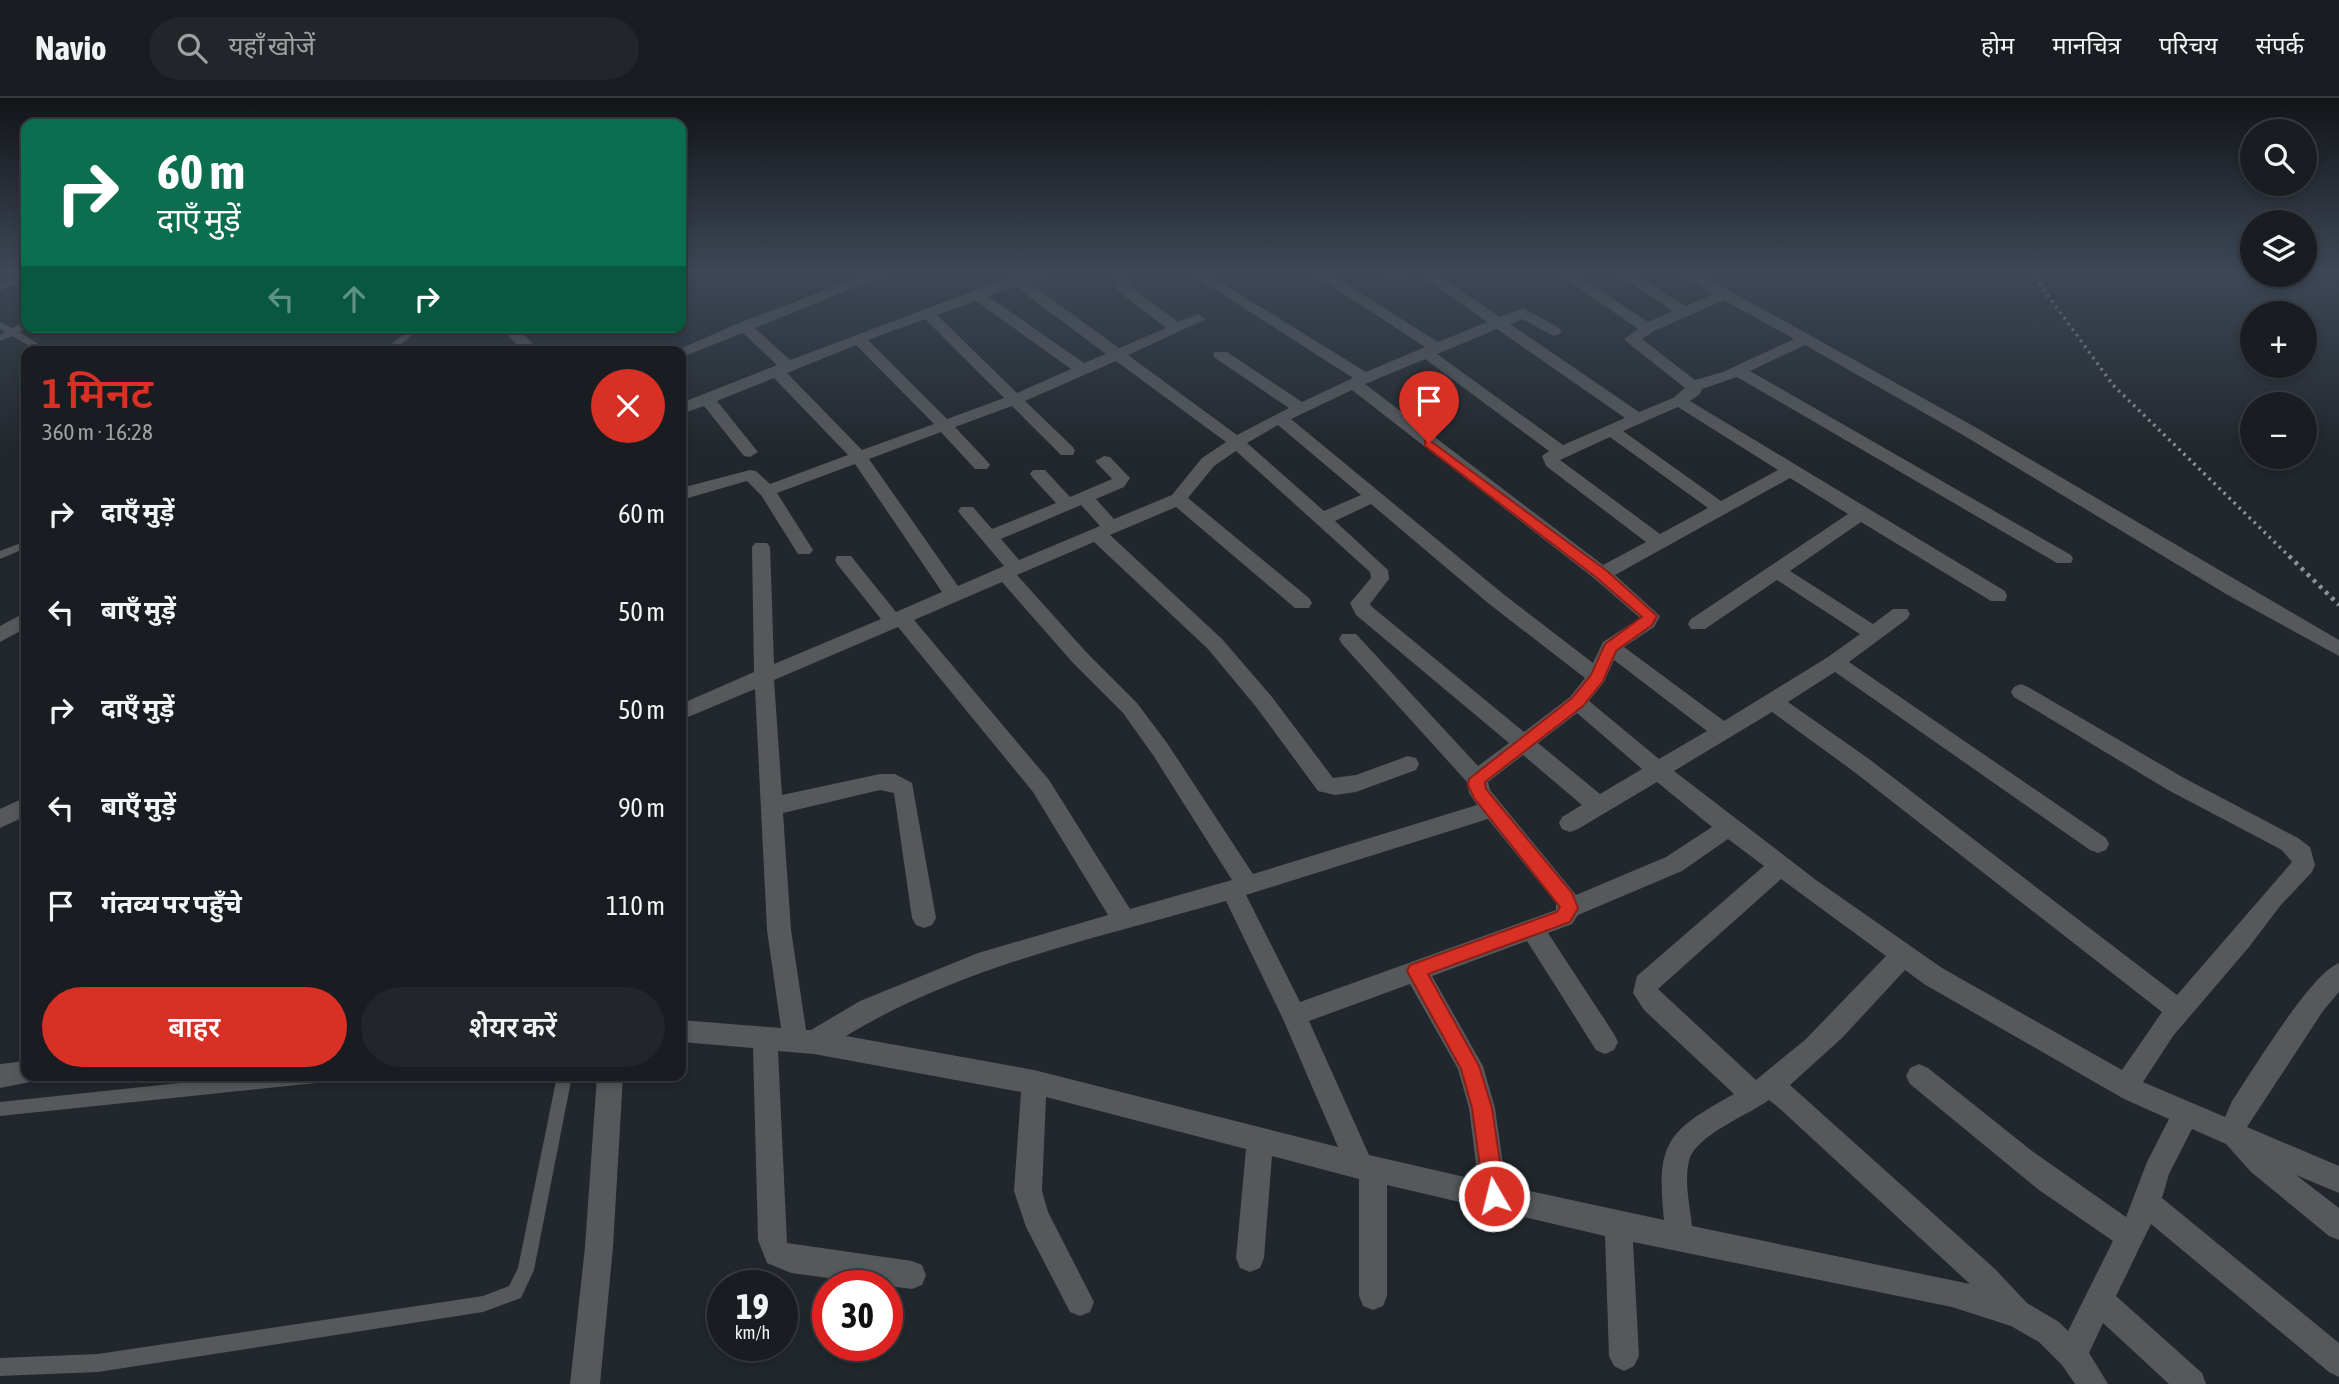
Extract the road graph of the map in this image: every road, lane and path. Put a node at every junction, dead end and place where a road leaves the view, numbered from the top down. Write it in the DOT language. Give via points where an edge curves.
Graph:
graph roads {
  1 [pos="12,332"];
  2 [pos="729,332"];
  3 [pos="749,332"];
  4 [pos="876,332"];
  5 [pos="947,332"];
  6 [pos="1030,332"];
  7 [pos="1088,332"];
  8 [pos="1167,332"];
  9 [pos="1285,332"];
  10 [pos="1405,332"];
  11 [pos="1473,332"];
  12 [pos="1515,332"];
  13 [pos="1644,332"];
  14 [pos="1794,332"];
  15 [pos="2075,332"];
  16 [pos="411,333"];
  17 [pos="513,333"];
  18 [pos="0,338"];
  19 [pos="858,339"];
  20 [pos="1806,339"];
  21 [pos="36,346"];
  22 [pos="393,346"];
  23 [pos="527,346"];
  24 [pos="686,350"];
  25 [pos="1431,350"];
  26 [pos="1119,354"];
  27 [pos="1221,355"];
  28 [pos="783,370"];
  29 [pos="1083,370"];
  30 [pos="1738,371"];
  31 [pos="1359,381"];
  32 [pos="1693,386"];
  33 [pos="707,399"];
  34 [pos="1016,399"];
  35 [pos="1679,401"];
  36 [pos="686,407"];
  37 [pos="1300,408"];
  38 [pos="1280,418"];
  39 [pos="1638,419"];
  40 [pos="945,425"];
  41 [pos="1611,430"];
  42 [pos="1236,442"];
  43 [pos="1067,451"];
  44 [pos="1560,451"];
  45 [pos="750,452"];
  46 [pos="859,457"];
  47 [pos="1104,461"];
  48 [pos="981,465"];
  49 [pos="1791,470"];
  50 [pos="1039,474"];
  51 [pos="767,491"];
  52 [pos="686,493"];
  53 [pos="1373,496"];
  54 [pos="1178,499"];
  55 [pos="1077,501"];
  56 [pos="1721,509"];
  57 [pos="967,510"];
  58 [pos="1861,514"];
  59 [pos="1323,519"];
  60 [pos="1105,532"];
  61 [pos="990,537"];
  62 [pos="1659,542"];
  63 [pos="21,546"];
  64 [pos="761,547"];
  65 [pos="804,550"];
  66 [pos="0,555"];
  67 [pos="2064,559"];
  68 [pos="844,560"];
  69 [pos="1776,570"];
  70 [pos="1011,571"];
  71 [pos="1602,575"];
  72 [pos="954,595"];
  73 [pos="1998,596"];
  74 [pos="1302,603"];
  75 [pos="2339,605"];
  76 [pos="1900,614"];
  77 [pos="897,620"];
  78 [pos="21,622"];
  79 [pos="1698,624"];
  80 [pos="1873,633"];
  81 [pos="0,635"];
  82 [pos="1349,639"];
  83 [pos="1610,647"];
  84 [pos="2339,649"];
  85 [pos="1835,662"];
  86 [pos="764,677"];
  87 [pos="1597,677"];
  88 [pos="2021,692"];
  89 [pos="1577,702"];
  90 [pos="1772,702"];
  91 [pos="686,710"];
  92 [pos="1724,732"];
  93 [pos="1522,742"];
  94 [pos="1408,764"];
  95 [pos="1658,771"];
  96 [pos="1477,779"];
  97 [pos="1598,805"];
  98 [pos="774,806"];
  99 [pos="21,808"];
  100 [pos="1492,809"];
  101 [pos="0,819"];
  102 [pos="1570,823"];
  103 [pos="1728,827"];
  104 [pos="2098,845"];
  105 [pos="1780,866"];
  106 [pos="1240,888"];
  107 [pos="1570,908"];
  108 [pos="924,918"];
  109 [pos="1124,920"];
  110 [pos="1532,928"];
  111 [pos="1902,954"];
  112 [pos="1416,971"];
  113 [pos="2339,974"];
  114 [pos="2179,1011"];
  115 [pos="1294,1015"];
  116 [pos="686,1031"];
  117 [pos="765,1038"];
  118 [pos="805,1042"];
  119 [pos="1605,1042"];
  120 [pos="21,1074"];
  121 [pos="0,1076"];
  122 [pos="1919,1076"];
  123 [pos="268,1081"];
  124 [pos="564,1081"];
  125 [pos="611,1081"];
  126 [pos="1034,1082"];
  127 [pos="2126,1086"];
  128 [pos="1760,1092"];
  129 [pos="0,1109"];
  130 [pos="2186,1112"];
  131 [pos="2232,1131"];
  132 [pos="1261,1140"];
  133 [pos="1367,1167"];
  134 [pos="2339,1181"];
  135 [pos="1494,1196"];
  136 [pos="2147,1203"];
  137 [pos="1618,1225"];
  138 [pos="2339,1226"];
  139 [pos="2131,1236"];
  140 [pos="1679,1237"];
  141 [pos="1250,1258"];
  142 [pos="912,1275"];
  143 [pos="1373,1296"];
  144 [pos="2099,1300"];
  145 [pos="1080,1302"];
  146 [pos="2018,1314"];
  147 [pos="2072,1355"];
  148 [pos="1624,1356"];
  149 [pos="2339,1362"];
  150 [pos="0,1367"];
  151 [pos="585,1384"];
  152 [pos="2092,1384"];
  153 [pos="2191,1384"];
  1 -- 18 [label="lane"];
  1 -- 21 [label="lane"];
  2 -- 24 [label="street"];
  3 -- 28 [label="street"];
  4 -- 19 [label="street"];
  5 -- 34 [label="street"];
  6 -- 29 [label="street"];
  7 -- 26 [label="street"];
  8 -- 26 [label="street"];
  9 -- 31 [label="street"];
  10 -- 25 [label="street"];
  11 -- 25 [label="street"];
  12 -- 39 [label="street"];
  13 -- 32 [label="street" via="1632,339"];
  14 -- 20 [label="street"];
  15 -- 75 [label="path" via="2113,385"];
  16 -- 22 [label="lane"];
  17 -- 23 [label="street"];
  19 -- 28 [label="street"];
  19 -- 40 [label="street"];
  20 -- 30 [label="street"];
  20 -- 84 [label="street"];
  25 -- 31 [label="street"];
  25 -- 44 [label="street"];
  26 -- 29 [label="street"];
  26 -- 42 [label="street"];
  27 -- 37 [label="street"];
  28 -- 33 [label="street"];
  28 -- 46 [label="street"];
  29 -- 34 [label="street"];
  30 -- 32 [label="street"];
  30 -- 67 [label="street"];
  31 -- 37 [label="street"];
  31 -- 71 [label="street"];
  32 -- 35 [label="street" via="1694,391"];
  33 -- 36 [label="street"];
  33 -- 45 [label="street"];
  34 -- 40 [label="street"];
  34 -- 43 [label="street"];
  35 -- 39 [label="street"];
  35 -- 49 [label="street"];
  37 -- 38 [label="street"];
  38 -- 42 [label="street"];
  38 -- 53 [label="street"];
  39 -- 41 [label="street"];
  40 -- 46 [label="street"];
  40 -- 48 [label="street"];
  41 -- 44 [label="street"];
  41 -- 56 [label="street"];
  42 -- 54 [label="street" via="1208,462"];
  42 -- 59 [label="street"];
  44 -- 62 [label="street" via="1550,456 1552,462"];
  46 -- 51 [label="street"];
  46 -- 72 [label="street"];
  47 -- 55 [label="street" via="1121,478 1118,483"];
  49 -- 56 [label="street"];
  49 -- 58 [label="street"];
  50 -- 55 [label="street"];
  51 -- 52 [label="street" via="750,475"];
  51 -- 65 [label="street"];
  53 -- 59 [label="street"];
  53 -- 87 [label="street"];
  54 -- 60 [label="street"];
  54 -- 74 [label="street"];
  55 -- 60 [label="street"];
  55 -- 61 [label="street"];
  56 -- 62 [label="street"];
  57 -- 61 [label="street"];
  58 -- 69 [label="street"];
  58 -- 73 [label="street"];
  59 -- 93 [label="street" via="1379,570 1380,579 1360,603 1363,610"];
  60 -- 70 [label="street"];
  60 -- 94 [label="street" via="1227,659 1326,785 1347,786"];
  61 -- 70 [label="street"];
  62 -- 71 [label="street"];
  63 -- 66 [label="lane"];
  64 -- 86 [label="street"];
  68 -- 77 [label="street"];
  69 -- 79 [label="street"];
  69 -- 80 [label="street"];
  70 -- 72 [label="street"];
  70 -- 106 [label="street" via="1160,749"];
  71 -- 83 [label="street" via="1650,616"];
  72 -- 77 [label="street"];
  76 -- 80 [label="street"];
  77 -- 86 [label="street"];
  77 -- 109 [label="street" via="974,702 1041,786"];
  78 -- 81 [label="street"];
  80 -- 85 [label="street"];
  82 -- 96 [label="street"];
  83 -- 87 [label="street"];
  83 -- 92 [label="street"];
  85 -- 90 [label="street"];
  85 -- 104 [label="street"];
  86 -- 91 [label="street"];
  86 -- 98 [label="street"];
  87 -- 89 [label="street"];
  88 -- 114 [label="street" via="2302,854 2304,865"];
  89 -- 93 [label="street"];
  89 -- 95 [label="street"];
  90 -- 92 [label="street"];
  90 -- 114 [label="street" via="1861,765"];
  92 -- 95 [label="street"];
  93 -- 96 [label="street"];
  93 -- 97 [label="street"];
  95 -- 97 [label="street"];
  95 -- 103 [label="street"];
  96 -- 100 [label="street" via="1476,785"];
  97 -- 102 [label="street"];
  98 -- 108 [label="street" via="895,782 904,789"];
  98 -- 118 [label="street" via="779,930"];
  99 -- 101 [label="street"];
  100 -- 106 [label="street"];
  100 -- 107 [label="street"];
  103 -- 105 [label="street"];
  103 -- 107 [label="street" via="1674,864"];
  105 -- 111 [label="street"];
  105 -- 128 [label="street" via="1646,984 1645,993"];
  106 -- 109 [label="street"];
  106 -- 115 [label="street"];
  107 -- 110 [label="street" via="1564,917"];
  109 -- 118 [label="street" via="986,960 869,1009"];
  110 -- 112 [label="street"];
  110 -- 119 [label="street"];
  111 -- 127 [label="street"];
  111 -- 128 [label="street" via="1811,1052"];
  112 -- 115 [label="street"];
  112 -- 135 [label="street" via="1470,1066 1482,1108"];
  113 -- 131 [label="street" via="2241,1110"];
  114 -- 127 [label="street"];
  115 -- 133 [label="street"];
  116 -- 117 [label="street"];
  117 -- 118 [label="street"];
  117 -- 142 [label="street" via="776,1253 791,1259"];
  118 -- 126 [label="street"];
  120 -- 121 [label="street"];
  122 -- 139 [label="street" via="2012,1154"];
  123 -- 129 [label="lane"];
  124 -- 150 [label="lane" via="526,1270 515,1292 483,1304 98,1363"];
  125 -- 151 [label="street"];
  126 -- 132 [label="street"];
  126 -- 145 [label="street" via="1028,1191 1036,1217"];
  127 -- 130 [label="street"];
  128 -- 140 [label="street" via="1687,1137 1677,1152"];
  128 -- 146 [label="street" via="1771,1084"];
  130 -- 131 [label="street"];
  130 -- 136 [label="street"];
  131 -- 134 [label="street"];
  131 -- 138 [label="street" via="2260,1164"];
  132 -- 133 [label="street"];
  132 -- 141 [label="street"];
  133 -- 135 [label="street"];
  133 -- 143 [label="street"];
  135 -- 137 [label="street"];
  136 -- 139 [label="street"];
  136 -- 149 [label="street"];
  137 -- 140 [label="street"];
  137 -- 148 [label="street"];
  139 -- 144 [label="street"];
  140 -- 146 [label="street" via="1952,1293"];
  144 -- 147 [label="street"];
  144 -- 153 [label="street"];
  146 -- 147 [label="street" via="2049,1332"];
  147 -- 152 [label="street"];
}
